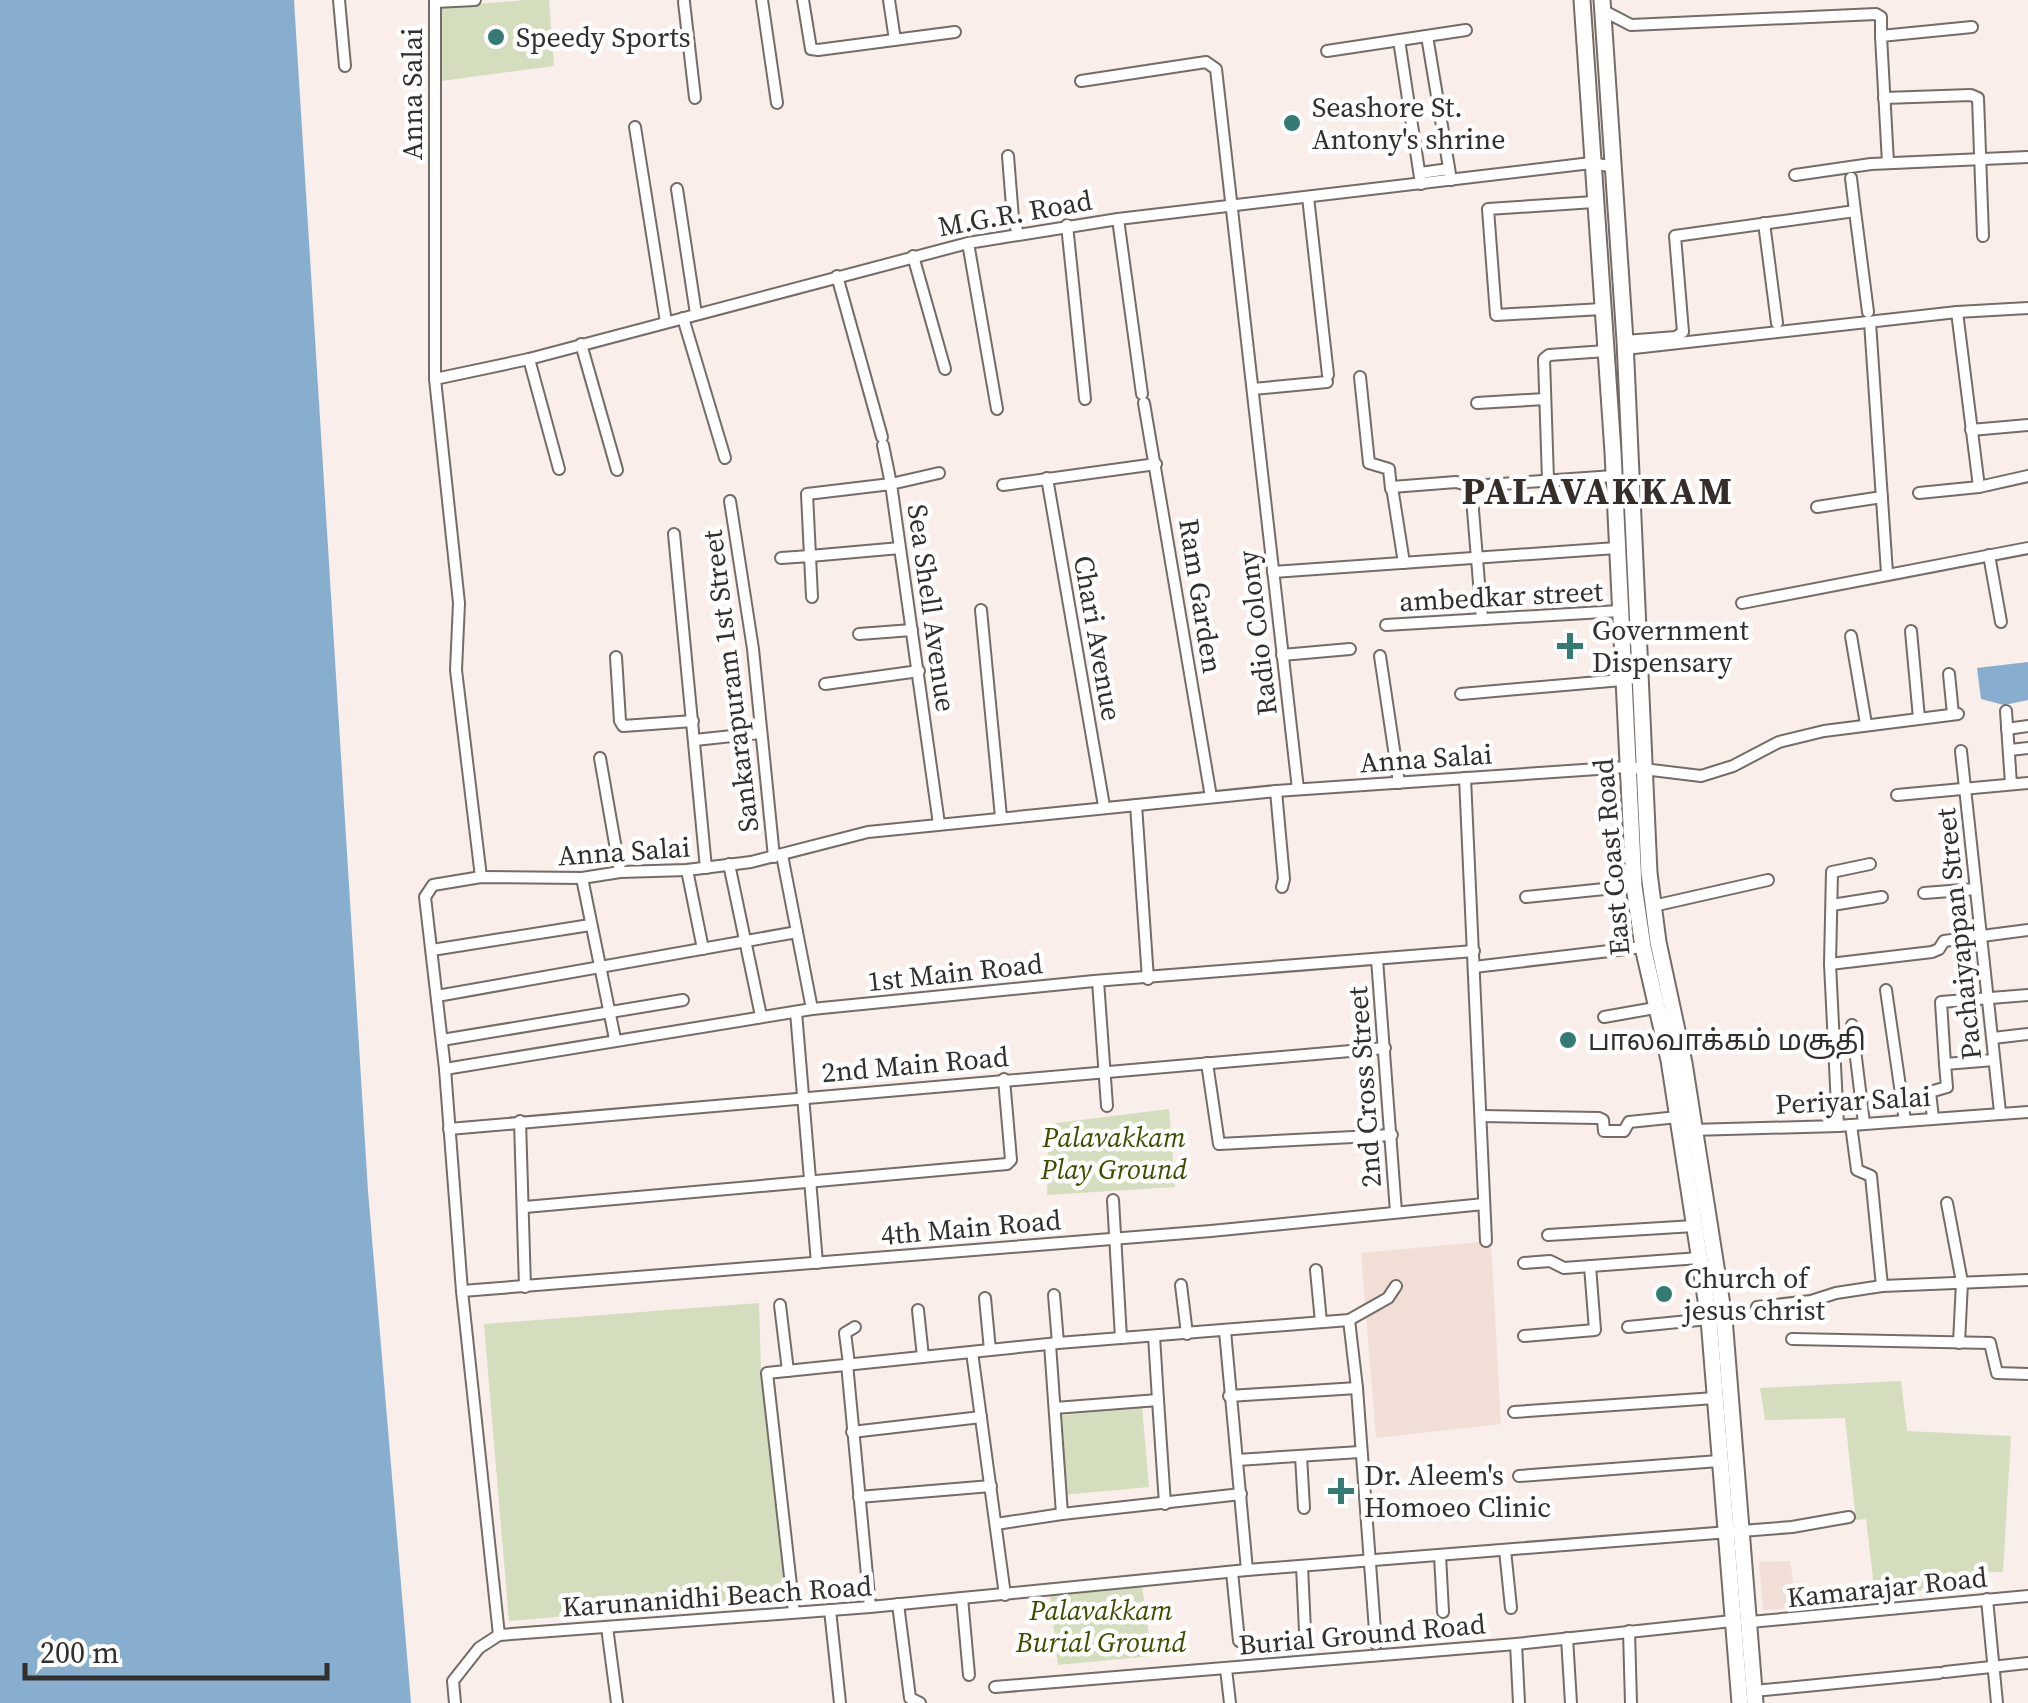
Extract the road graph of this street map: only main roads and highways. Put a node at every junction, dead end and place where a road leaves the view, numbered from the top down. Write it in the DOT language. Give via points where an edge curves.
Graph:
graph roads {
  1 [pos="1582,0"];
  2 [pos="1603,5"];
  3 [pos="1634,768"];
  4 [pos="1684,1126"];
  5 [pos="1732,1530"];
  6 [pos="1754,1697"];
  7 [pos="1740,1703"];
  1 -- 3 [label="main road, East Coast Road" via="1622,680"];
  2 -- 3 [label="main road, East Coast Road" via="1625,345"];
  3 -- 4 [label="main road, East Coast Road" via="1684,1064"];
  3 -- 4 [label="main road, East Coast Road" via="1634,886"];
  4 -- 5 [label="main road, East Coast Road"];
  4 -- 5 [label="main road, East Coast Road" via="1724,1318"];
  5 -- 6 [label="main road, East Coast Road" via="1750,1622"];
  5 -- 7 [label="main road, East Coast Road"];
}
